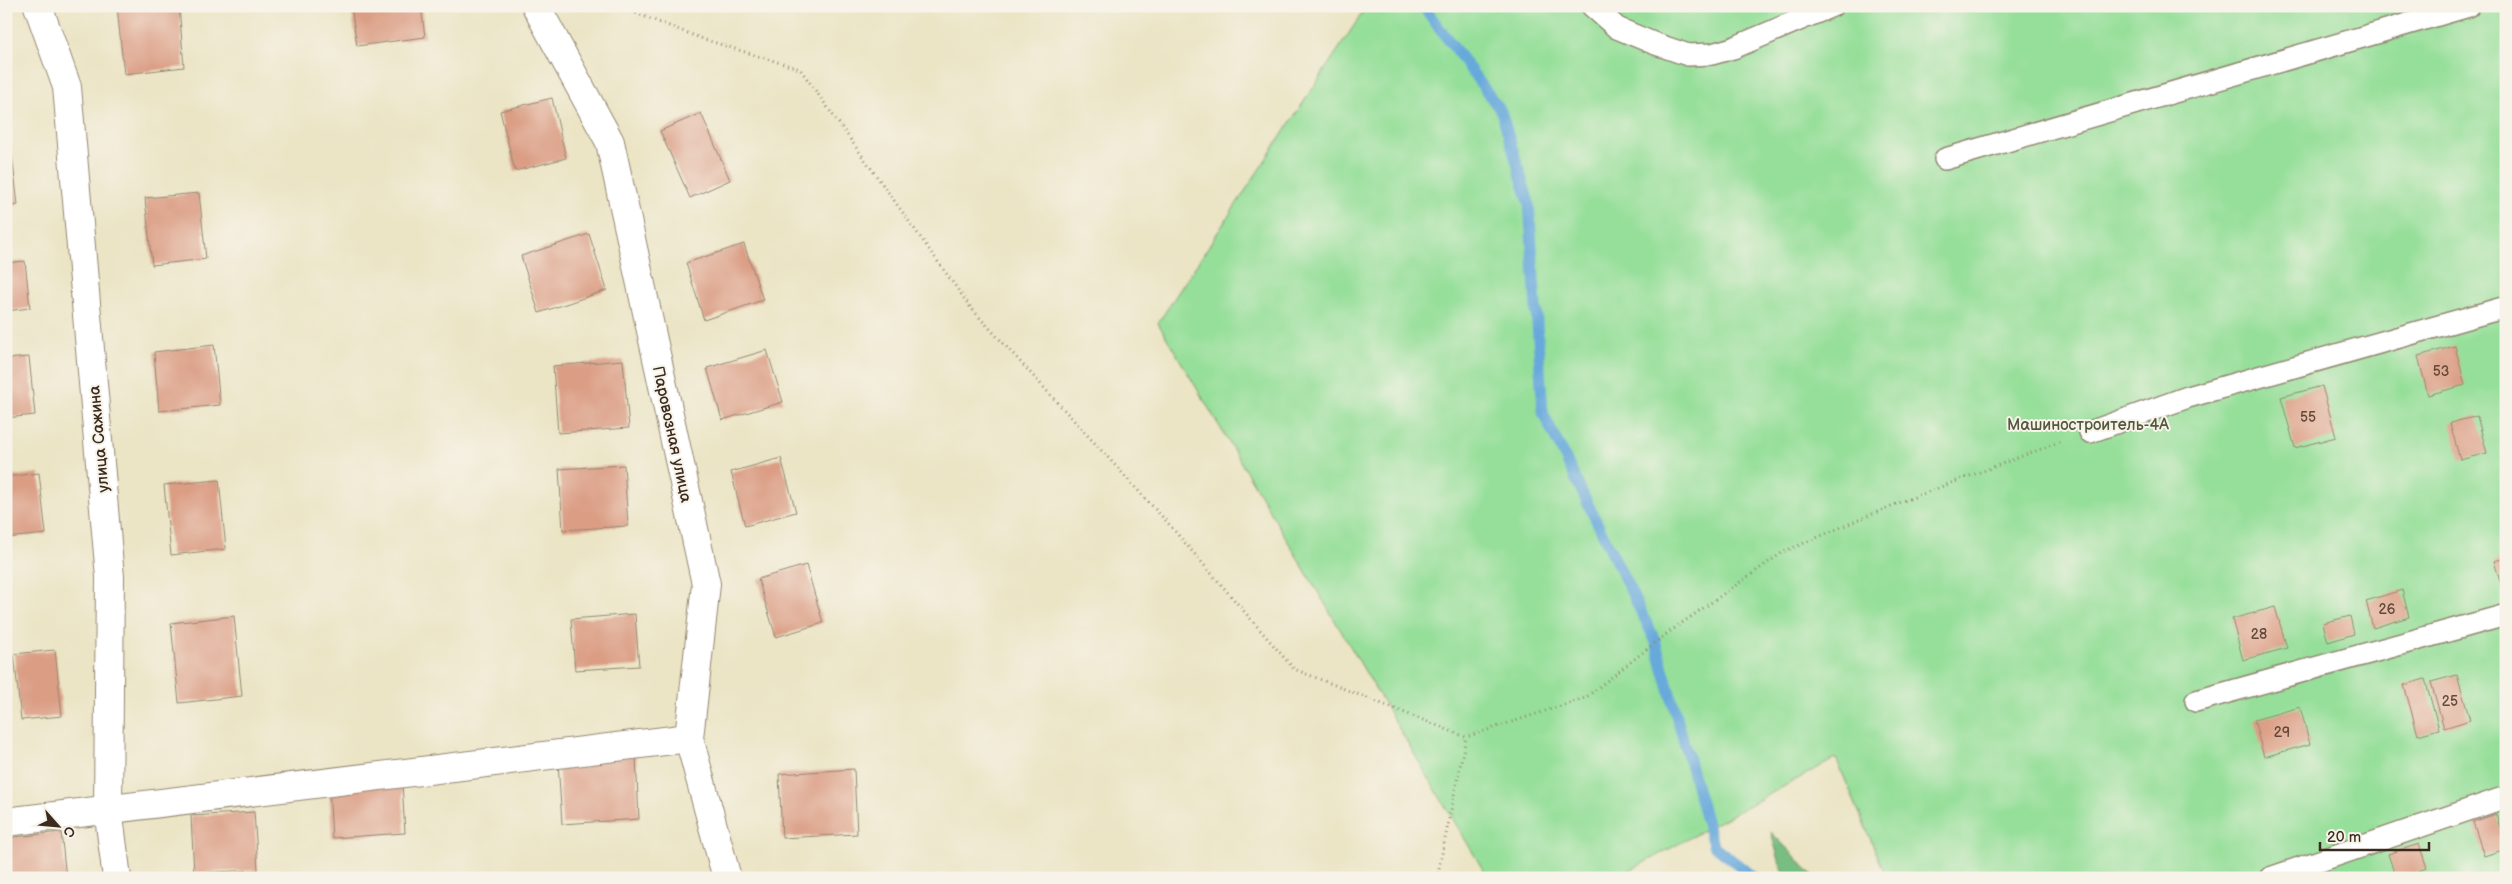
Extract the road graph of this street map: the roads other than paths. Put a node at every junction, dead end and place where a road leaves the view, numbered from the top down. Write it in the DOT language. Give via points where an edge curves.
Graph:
graph roads {
  1 [pos="38,6"];
  2 [pos="536,6"];
  3 [pos="1592,6"];
  4 [pos="1832,6"];
  5 [pos="2470,6"];
  6 [pos="1945,159"];
  7 [pos="2506,307"];
  8 [pos="2090,432"];
  9 [pos="2506,616"];
  10 [pos="2196,701"];
  11 [pos="689,738"];
  12 [pos="2506,796"];
  13 [pos="108,809"];
  14 [pos="6,822"];
  15 [pos="117,878"];
  16 [pos="727,878"];
  17 [pos="2270,878"];
  1 -- 13 [label="street, улица Сажина" via="67,87 105,518 110,577"];
  2 -- 11 [label="street, Паровозная улица" via="610,142 706,584"];
  3 -- 4 [label="lane" via="1617,28 1653,44 1696,55 1733,48"];
  5 -- 6 [label="lane"];
  7 -- 8 [label="lane" via="2188,397"];
  9 -- 10 [label="lane"];
  11 -- 13 [label="street"];
  11 -- 16 [label="street, Паровозная улица"];
  12 -- 17 [label="lane"];
  13 -- 14 [label="street"];
  13 -- 15 [label="street, улица Сажина"];
}
